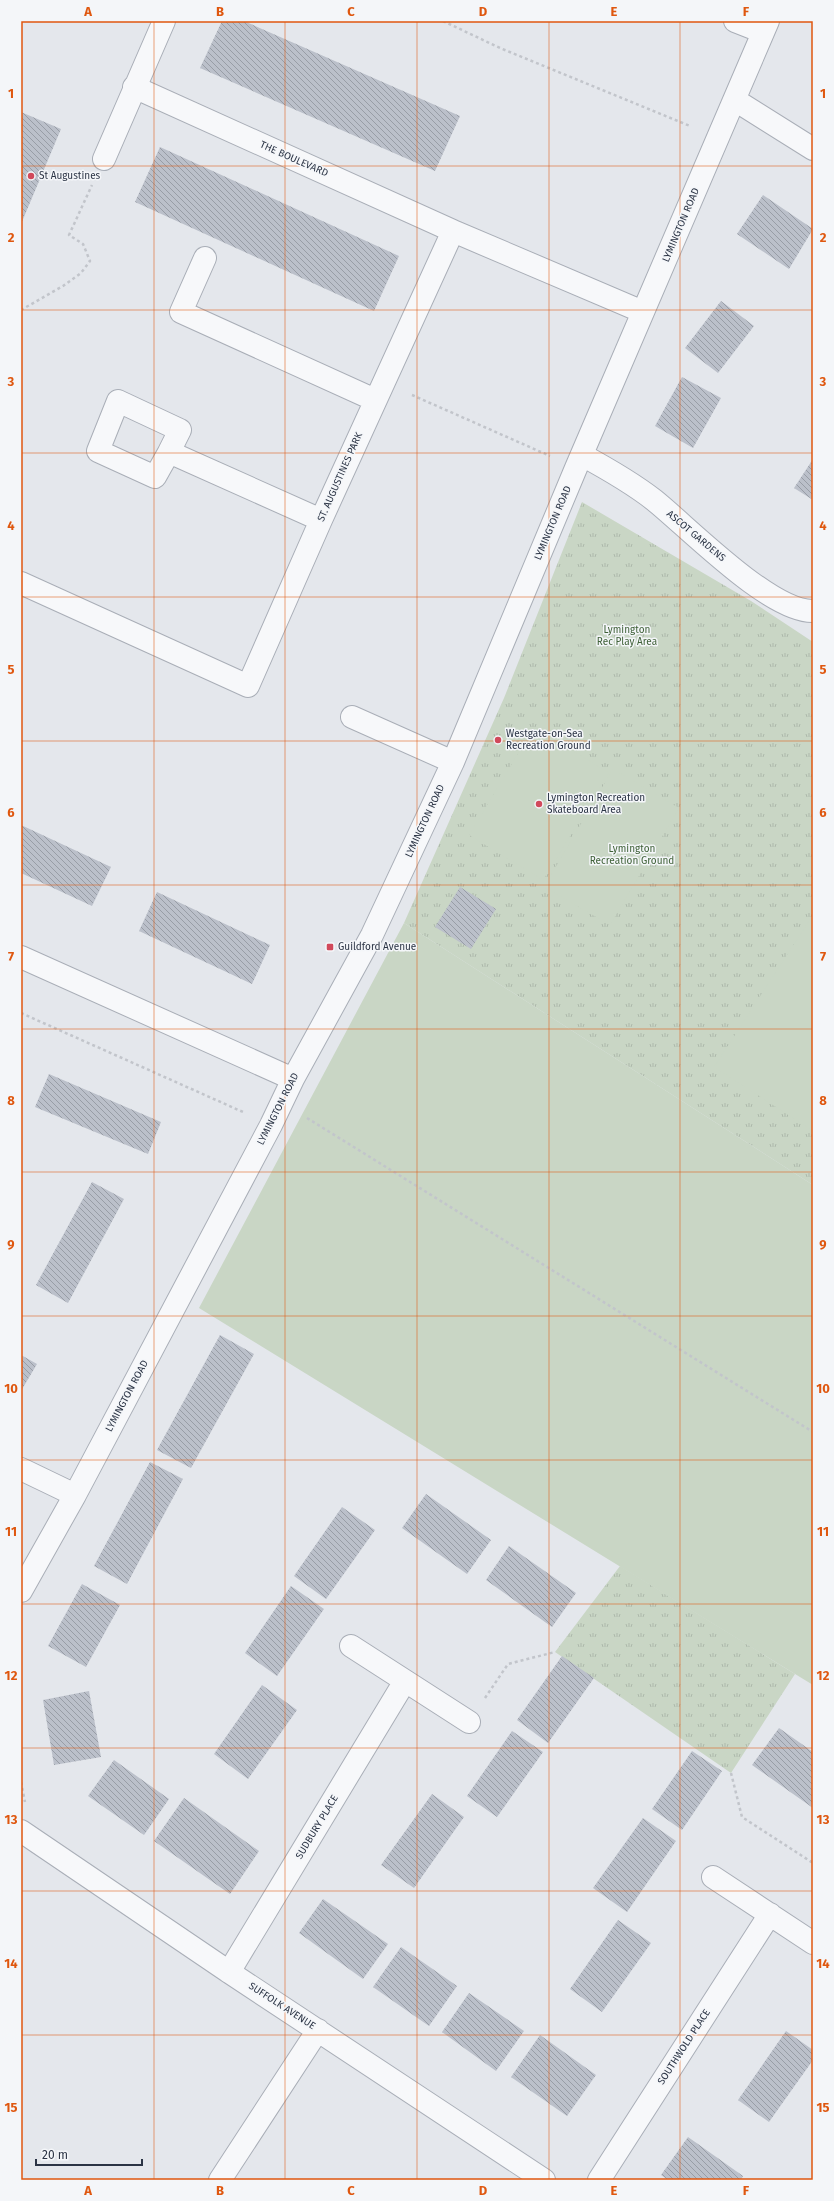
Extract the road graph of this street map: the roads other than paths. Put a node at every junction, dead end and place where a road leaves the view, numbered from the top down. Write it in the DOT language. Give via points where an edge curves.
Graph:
graph roads {
  1 [pos="164,21"];
  2 [pos="735,21"];
  3 [pos="766,26"];
  4 [pos="134,87"];
  5 [pos="735,100"];
  6 [pos="813,149"];
  7 [pos="104,159"];
  8 [pos="453,231"];
  9 [pos="205,258"];
  10 [pos="643,312"];
  11 [pos="380,391"];
  12 [pos="169,452"];
  13 [pos="579,461"];
  14 [pos="321,520"];
  15 [pos="21,583"];
  16 [pos="813,611"];
  17 [pos="352,716"];
  18 [pos="453,762"];
  19 [pos="21,957"];
  20 [pos="293,1079"];
  21 [pos="21,1469"];
  22 [pos="75,1495"];
  23 [pos="21,1591"];
  24 [pos="351,1646"];
  25 [pos="405,1681"];
  26 [pos="469,1722"];
  27 [pos="21,1831"];
  28 [pos="713,1877"];
  29 [pos="770,1914"];
  30 [pos="813,1943"];
  31 [pos="229,1972"];
  32 [pos="318,2030"];
  33 [pos="220,2180"];
  34 [pos="544,2180"];
  35 [pos="599,2180"];
  1 -- 4 [label="street"];
  2 -- 3 [label="street"];
  3 -- 5 [label="street, LYMINGTON ROAD"];
  4 -- 7 [label="street"];
  4 -- 8 [label="street, THE BOULEVARD"];
  5 -- 6 [label="street"];
  5 -- 10 [label="street, LYMINGTON ROAD"];
  8 -- 10 [label="street"];
  8 -- 11 [label="street, ST. AUGUSTINES PARK"];
  9 -- 11 [label="street" via="181,312"];
  10 -- 13 [label="street, LYMINGTON ROAD"];
  11 -- 14 [label="street, ST. AUGUSTINES PARK"];
  12 -- 14 [label="street"];
  13 -- 16 [label="street, ASCOT GARDENS" via="620,476 653,500 765,593 802,612"];
  13 -- 18 [label="street, LYMINGTON ROAD"];
  14 -- 15 [label="street, ST. AUGUSTINES PARK" via="248,686"];
  17 -- 18 [label="street"];
  18 -- 20 [label="street, LYMINGTON ROAD" via="372,935"];
  19 -- 20 [label="street"];
  20 -- 22 [label="street, LYMINGTON ROAD"];
  21 -- 22 [label="street"];
  22 -- 23 [label="street, LYMINGTON ROAD"];
  24 -- 25 [label="street"];
  25 -- 26 [label="street"];
  25 -- 31 [label="street, SUDBURY PLACE"];
  27 -- 31 [label="street, SUFFOLK AVENUE"];
  28 -- 29 [label="street"];
  29 -- 30 [label="street"];
  29 -- 35 [label="street, SOUTHWOLD PLACE"];
  31 -- 32 [label="street, SUFFOLK AVENUE"];
  32 -- 33 [label="street"];
  32 -- 34 [label="street, SUFFOLK AVENUE"];
}
